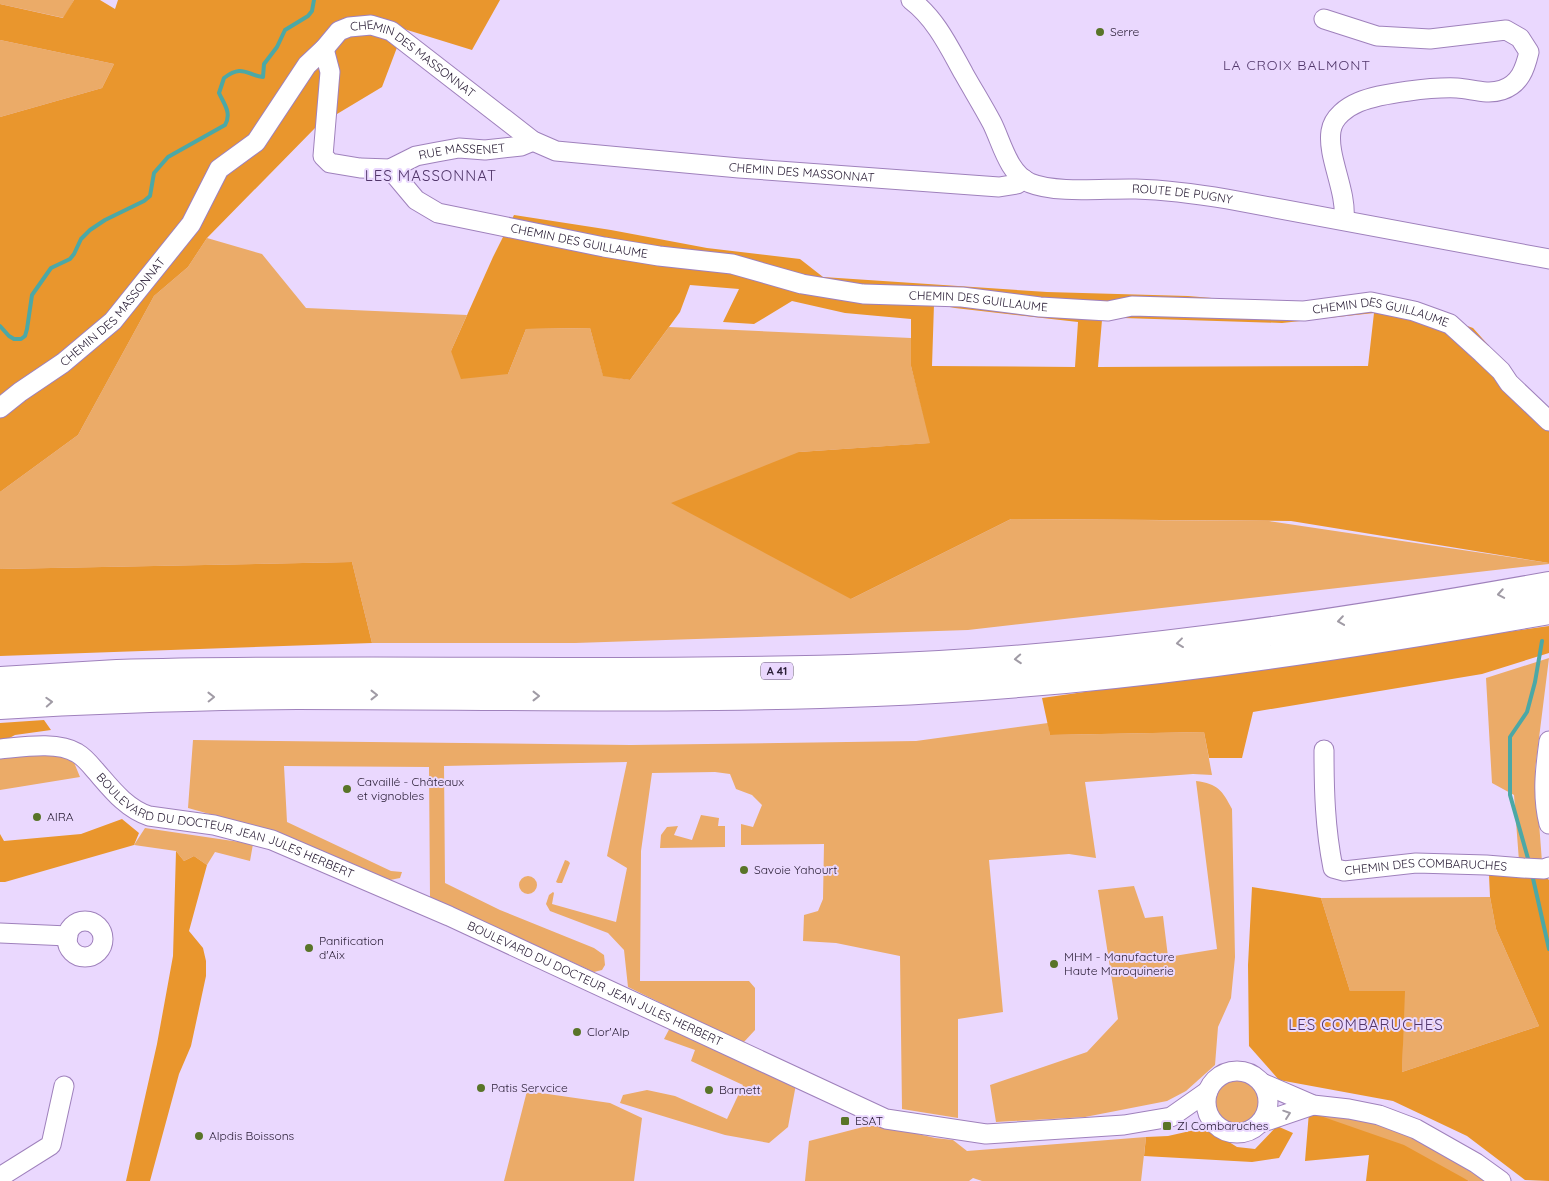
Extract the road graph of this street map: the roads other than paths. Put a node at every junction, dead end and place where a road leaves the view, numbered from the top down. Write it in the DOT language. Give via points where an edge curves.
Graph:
graph roads {
  1 [pos="911,0"];
  2 [pos="1324,19"];
  3 [pos="324,49"];
  4 [pos="533,141"];
  5 [pos="390,169"];
  6 [pos="1018,173"];
  7 [pos="1344,220"];
  8 [pos="1549,259"];
  9 [pos="0,408"];
  10 [pos="1549,421"];
  11 [pos="1549,586"];
  12 [pos="1549,610"];
  13 [pos="0,681"];
  14 [pos="0,705"];
  15 [pos="1549,741"];
  16 [pos="0,749"];
  17 [pos="1324,750"];
  18 [pos="1549,824"];
  19 [pos="1546,868"];
  20 [pos="0,933"];
  21 [pos="68,936"];
  22 [pos="1262,1083"];
  23 [pos="64,1086"];
  24 [pos="1208,1091"];
  25 [pos="1313,1105"];
  26 [pos="1171,1117"];
  27 [pos="1210,1118"];
  28 [pos="1260,1123"];
  29 [pos="0,1177"];
  30 [pos="1501,1181"];
  1 -- 6 [label="street" via="943,36"];
  2 -- 7 [label="street" via="1377,36 1430,39 1506,30 1520,38 1529,52 1526,69 1517,82 1502,90 1417,90 1358,102 1340,114 1331,129 1331,146 1345,207"];
  3 -- 4 [label="street, CHEMIN DES MASSONNAT" via="339,31 349,27 371,25 392,31"];
  3 -- 5 [label="street, RUE MASSENET" via="330,72 323,156 330,163"];
  3 -- 9 [label="street, CHEMIN DES MASSONNAT" via="307,66 256,142 219,169 190,224 112,321 63,364"];
  4 -- 5 [label="street, RUE MASSENET" via="522,146 486,150 458,148 416,156"];
  4 -- 6 [label="street, CHEMIN DES MASSONNAT" via="556,151 980,185"];
  5 -- 10 [label="street, CHEMIN DES GUILLAUME" via="416,200 438,213 604,247 732,264 802,284 863,294 962,297 1040,307 1108,311 1132,306 1304,310 1371,302 1384,304 1450,324"];
  6 -- 7 [label="street, ROUTE DE PUGNY" via="1030,182 1049,187 1186,193"];
  7 -- 8 [label="street, ROUTE DE PUGNY"];
  11 -- 13 [label="highway, A 41, one-way" via="1248,634 1053,657 960,664 729,672 114,674"];
  14 -- 12 [label="highway, A 41, one-way" via="200,697 716,696 966,687 1122,674 1259,657"];
  15 -- 18 [label="street" via="1543,787"];
  16 -- 26 [label="street, BOULEVARD DU DOCTEUR JEAN JULES HERBERT" via="35,746 68,749 85,760 122,800 139,813 214,825 272,840 449,916 886,1119 986,1134 1124,1125"];
  17 -- 19 [label="street, CHEMIN DES COMBARUCHES" via="1324,793 1333,868 1344,871 1416,863"];
  20 -- 21 [label="street"];
  22 -- 24 [label="street" via="1249,1073 1230,1072 1214,1082"];
  22 -- 25 [label="street"];
  22 -- 28 [label="street" via="1268,1108"];
  23 -- 29 [label="street" via="51,1144"];
  24 -- 26 [label="street, BOULEVARD DU DOCTEUR JEAN JULES HERBERT"];
  24 -- 27 [label="street" via="1206,1100"];
  28 -- 25 [label="street, one-way"];
  25 -- 30 [label="street" via="1379,1115 1416,1129"];
  26 -- 27 [label="street"];
  27 -- 28 [label="street" via="1222,1130 1238,1133"];
}
